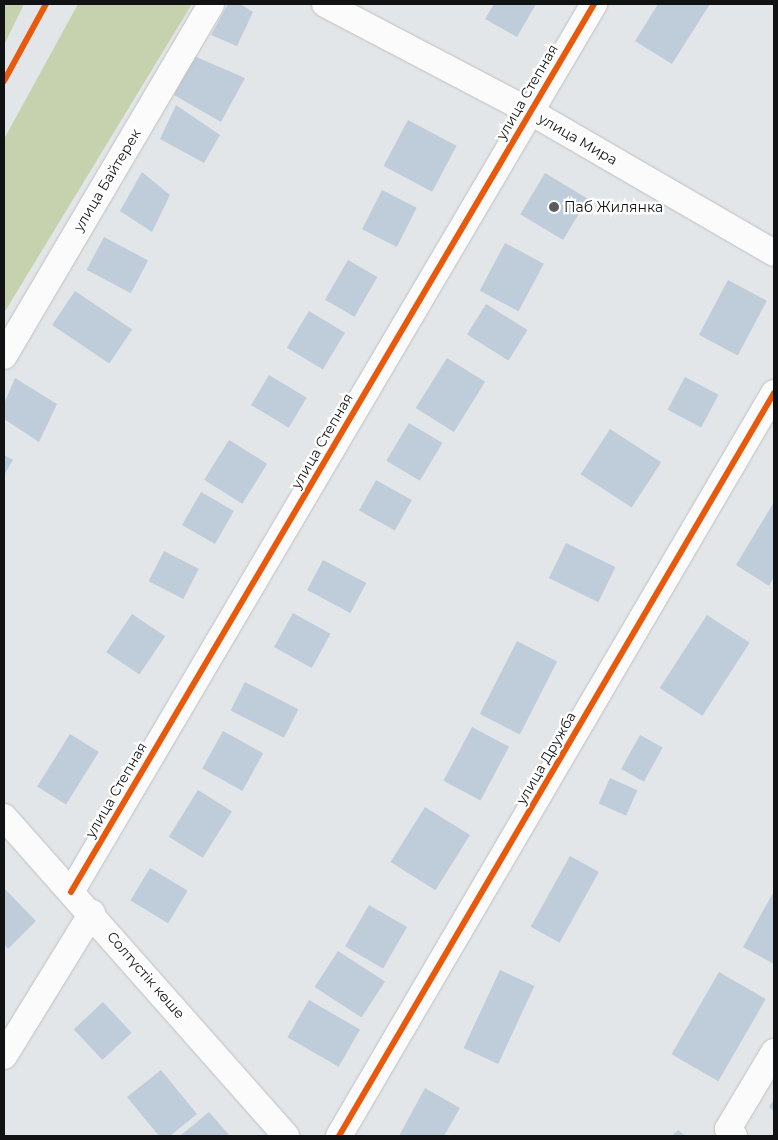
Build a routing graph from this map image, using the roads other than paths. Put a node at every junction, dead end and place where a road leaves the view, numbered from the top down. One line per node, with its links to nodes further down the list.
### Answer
1 (211, 4): 6 (street, улица Байтерек)
2 (324, 4): 4 (street, улица Мира)
3 (594, 4): 4 (street, улица Степная)
4 (531, 112): 5 (street, улица Мира); 9 (street, улица Степная)
5 (774, 253)
6 (4, 356)
7 (774, 393): 14 (street, улица Дружба)
8 (4, 817): 9 (street, Солтүстік көше)
9 (72, 892): 10 (street, Солтүстік көше)
10 (92, 912): 12 (street); 13 (street, Солтүстік көше)
11 (774, 1052): 15 (street)
12 (4, 1056)
13 (286, 1136)
14 (339, 1136)
15 (734, 1136)

